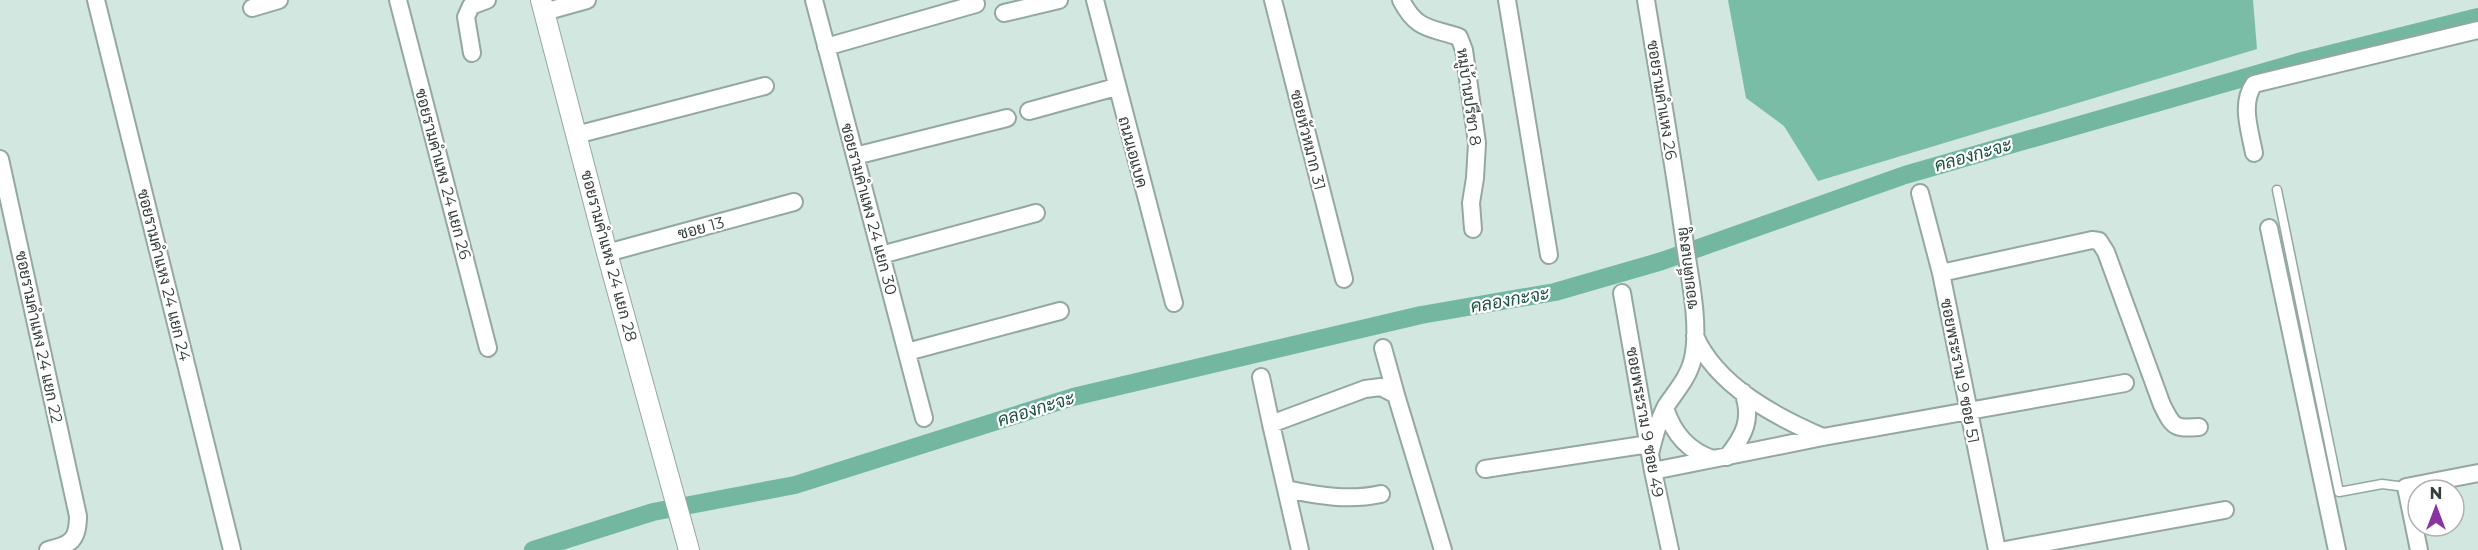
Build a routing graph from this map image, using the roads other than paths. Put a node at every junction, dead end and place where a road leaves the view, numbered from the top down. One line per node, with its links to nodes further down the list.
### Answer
1 (96, 0): 69 (street, ซอยรามคำแหง 24 แยก 24)
2 (279, 0): 15 (street)
3 (398, 0): 45 (street, ซอยรามคำแหง 24 แยก 26)
4 (487, 0): 19 (street)
5 (587, 0): 14 (street)
6 (814, 0): 18 (street, ซอยรามคำแหง 24 แยก 30)
7 (1059, 0): 16 (street)
8 (1095, 0): 21 (street, ถนนเอแบค)
9 (1273, 0): 40 (street, ซอยหัวหมาก 31)
10 (1401, 0): 35 (street, หมู่บ้านปรีชา 8)
11 (1507, 0): 38 (street)
12 (1646, 0): 31 (street, ซอยรามคำแหง 26)
13 (976, 4): 18 (street)
14 (543, 6): 24 (street, ซอยรามคำแหง 24 แยก 28)
15 (252, 8)
16 (1004, 13)
17 (2478, 30): 25 (street)
18 (826, 47): 26 (street, ซอยรามคำแหง 24 แยก 30)
19 (472, 53)
20 (765, 86): 24 (street)
21 (1116, 87): 22 (street); 42 (street, ถนนเอแบค)
22 (1029, 111)
23 (1007, 118): 26 (street)
24 (576, 135): 36 (street, ซอยรามคำแหง 24 แยก 28)
25 (2254, 153)
26 (855, 156): 37 (street, ซอยรามคำแหง 24 แยก 30)
27 (0, 159): 29 (street, ซอยรามคำแหง 24 แยก 22)
28 (2277, 190): 64 (lane)
29 (4, 193): 68 (street, ซอยรามคำแหง 24 แยก 22)
30 (1920, 193): 39 (street, ซอยพระราม 9 ซอย 51)
31 (1679, 201): 44 (street, ซอยเต็กเฮงยู)
32 (794, 202): 36 (street, ซอย 13)
33 (1036, 213): 37 (street)
34 (2269, 228): 76 (street)
35 (1473, 229)
36 (607, 253): 70 (street, ซอยรามคำแหง 24 แยก 28)
37 (881, 255): 47 (street, ซอยรามคำแหง 24 แยก 30)
38 (1549, 255)
39 (1941, 273): 53 (street, ซอยพระราม 9 ซอย 51); 56 (street)
40 (1344, 279)
41 (1622, 294): 58 (street, ซอยพระราม 9 ซอย 49)
42 (1174, 303)
43 (1060, 311): 47 (street)
44 (1695, 335): 50 (street, ซอยเต็กเฮงยู); 52 (street, ซอยเต็กเฮงยู)
45 (488, 348)
46 (1383, 348): 51 (street)
47 (907, 352): 54 (street, ซอยรามคำแหง 24 แยก 30)
48 (1261, 377): 55 (street)
49 (2125, 383): 53 (street)
50 (1743, 392): 57 (street, ซอยเต็กเฮงยู); 59 (street)
51 (1396, 395): 55 (street); 72 (street)
52 (1665, 408): 58 (street, ซอยเต็กเฮงยู); 59 (street)
53 (1968, 410): 57 (street); 74 (street, ซอยพระราม 9 ซอย 51)
54 (924, 418)
55 (1271, 424): 65 (street)
56 (2199, 427)
57 (1823, 437): 59 (street)
58 (1649, 449): 60 (street); 61 (street, ซอยพระราม 9 ซอย 49)
59 (1720, 458): 61 (street)
60 (1485, 469)
61 (1653, 471): 73 (street, ซอยพระราม 9 ซอย 49)
62 (2478, 473): 63 (street)
63 (2454, 478)
64 (2406, 488)
65 (1286, 489): 66 (street); 71 (street)
66 (1381, 494)
67 (2225, 510): 75 (street)
68 (48, 550)
69 (232, 550)
70 (689, 550)
71 (1300, 550)
72 (1443, 550)
73 (1670, 550)
74 (1997, 550)
75 (2005, 550)
76 (2337, 550)

